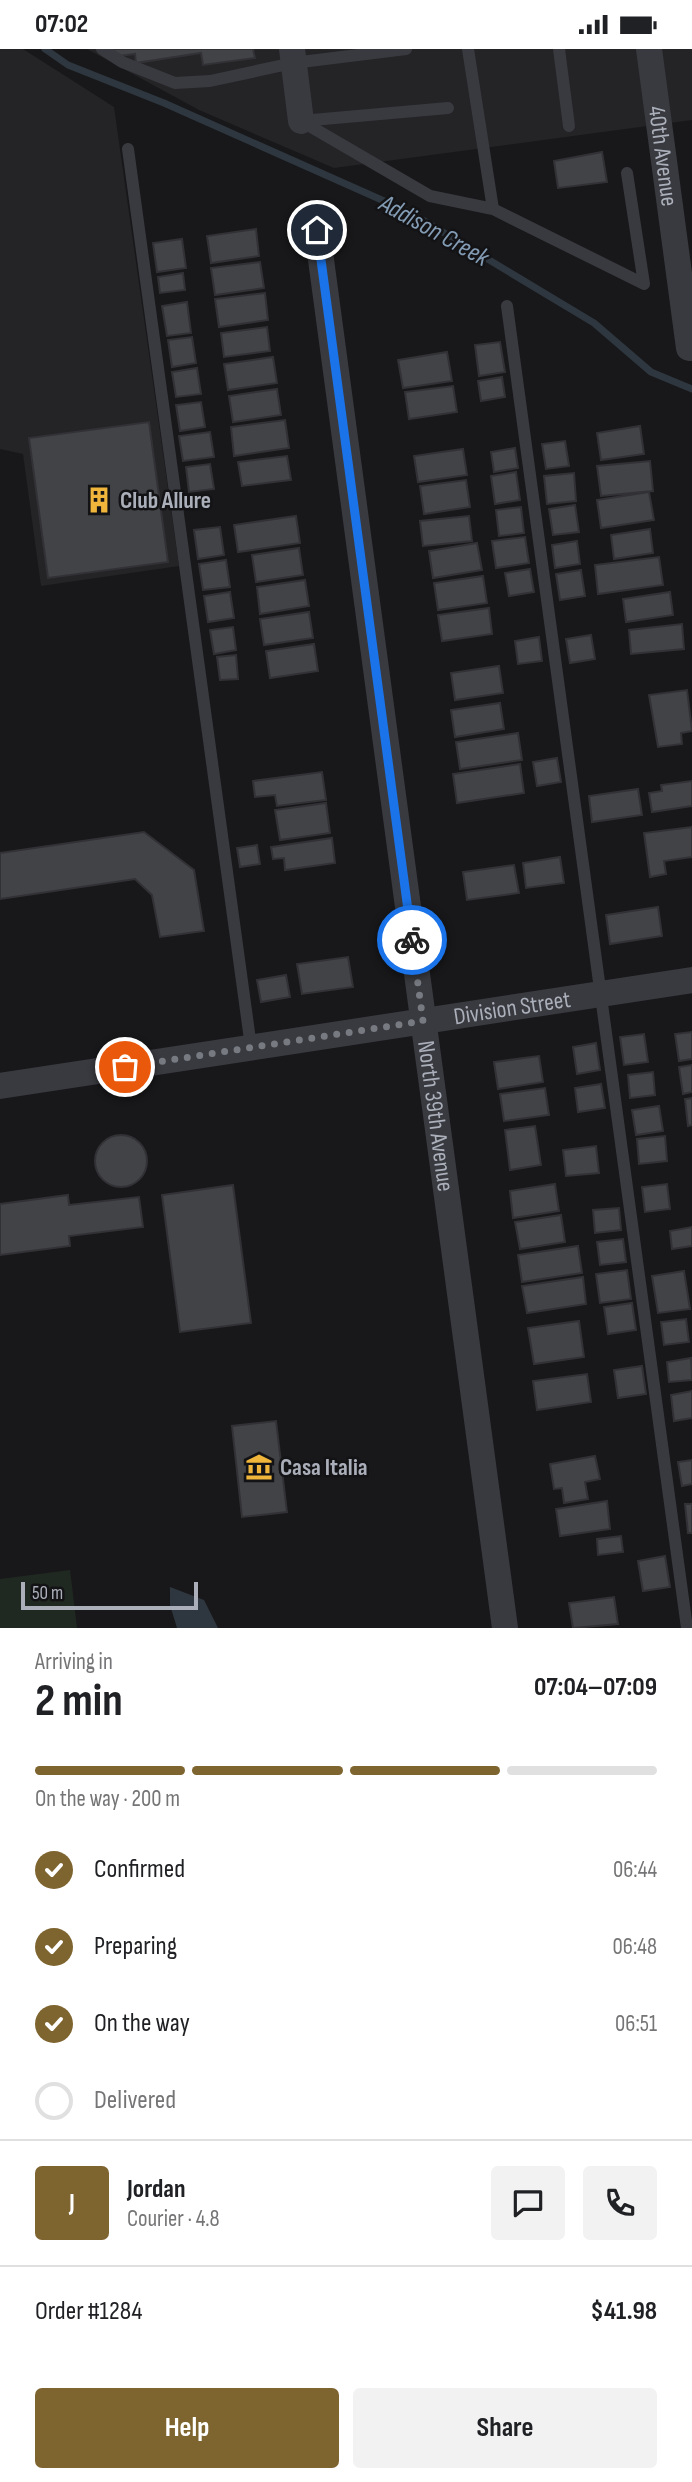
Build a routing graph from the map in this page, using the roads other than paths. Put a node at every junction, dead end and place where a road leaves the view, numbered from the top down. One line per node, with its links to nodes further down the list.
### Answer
1 (102, 49): 6 (lane)
2 (406, 49): 6 (lane)
3 (468, 49): 12 (lane)
4 (559, 49): 9 (lane)
5 (649, 49): 15 (street, 40th Avenue)
6 (293, 56): 8 (street)
7 (448, 108): 8 (lane)
8 (301, 121): 12 (lane)
9 (569, 126)
10 (128, 149): 19 (lane)
11 (627, 173): 12 (lane)
12 (493, 209)
13 (317, 230): 18 (street, North 39th Avenue)
14 (507, 306): 17 (lane)
15 (689, 348)
16 (692, 980): 17 (street, Division Street)
17 (600, 994): 18 (street, Division Street); 22 (lane)
18 (423, 1021): 19 (street, Division Street); 21 (street, North 39th Avenue)
19 (250, 1048): 20 (street, Division Street)
20 (0, 1086)
21 (505, 1628)
22 (687, 1628)

